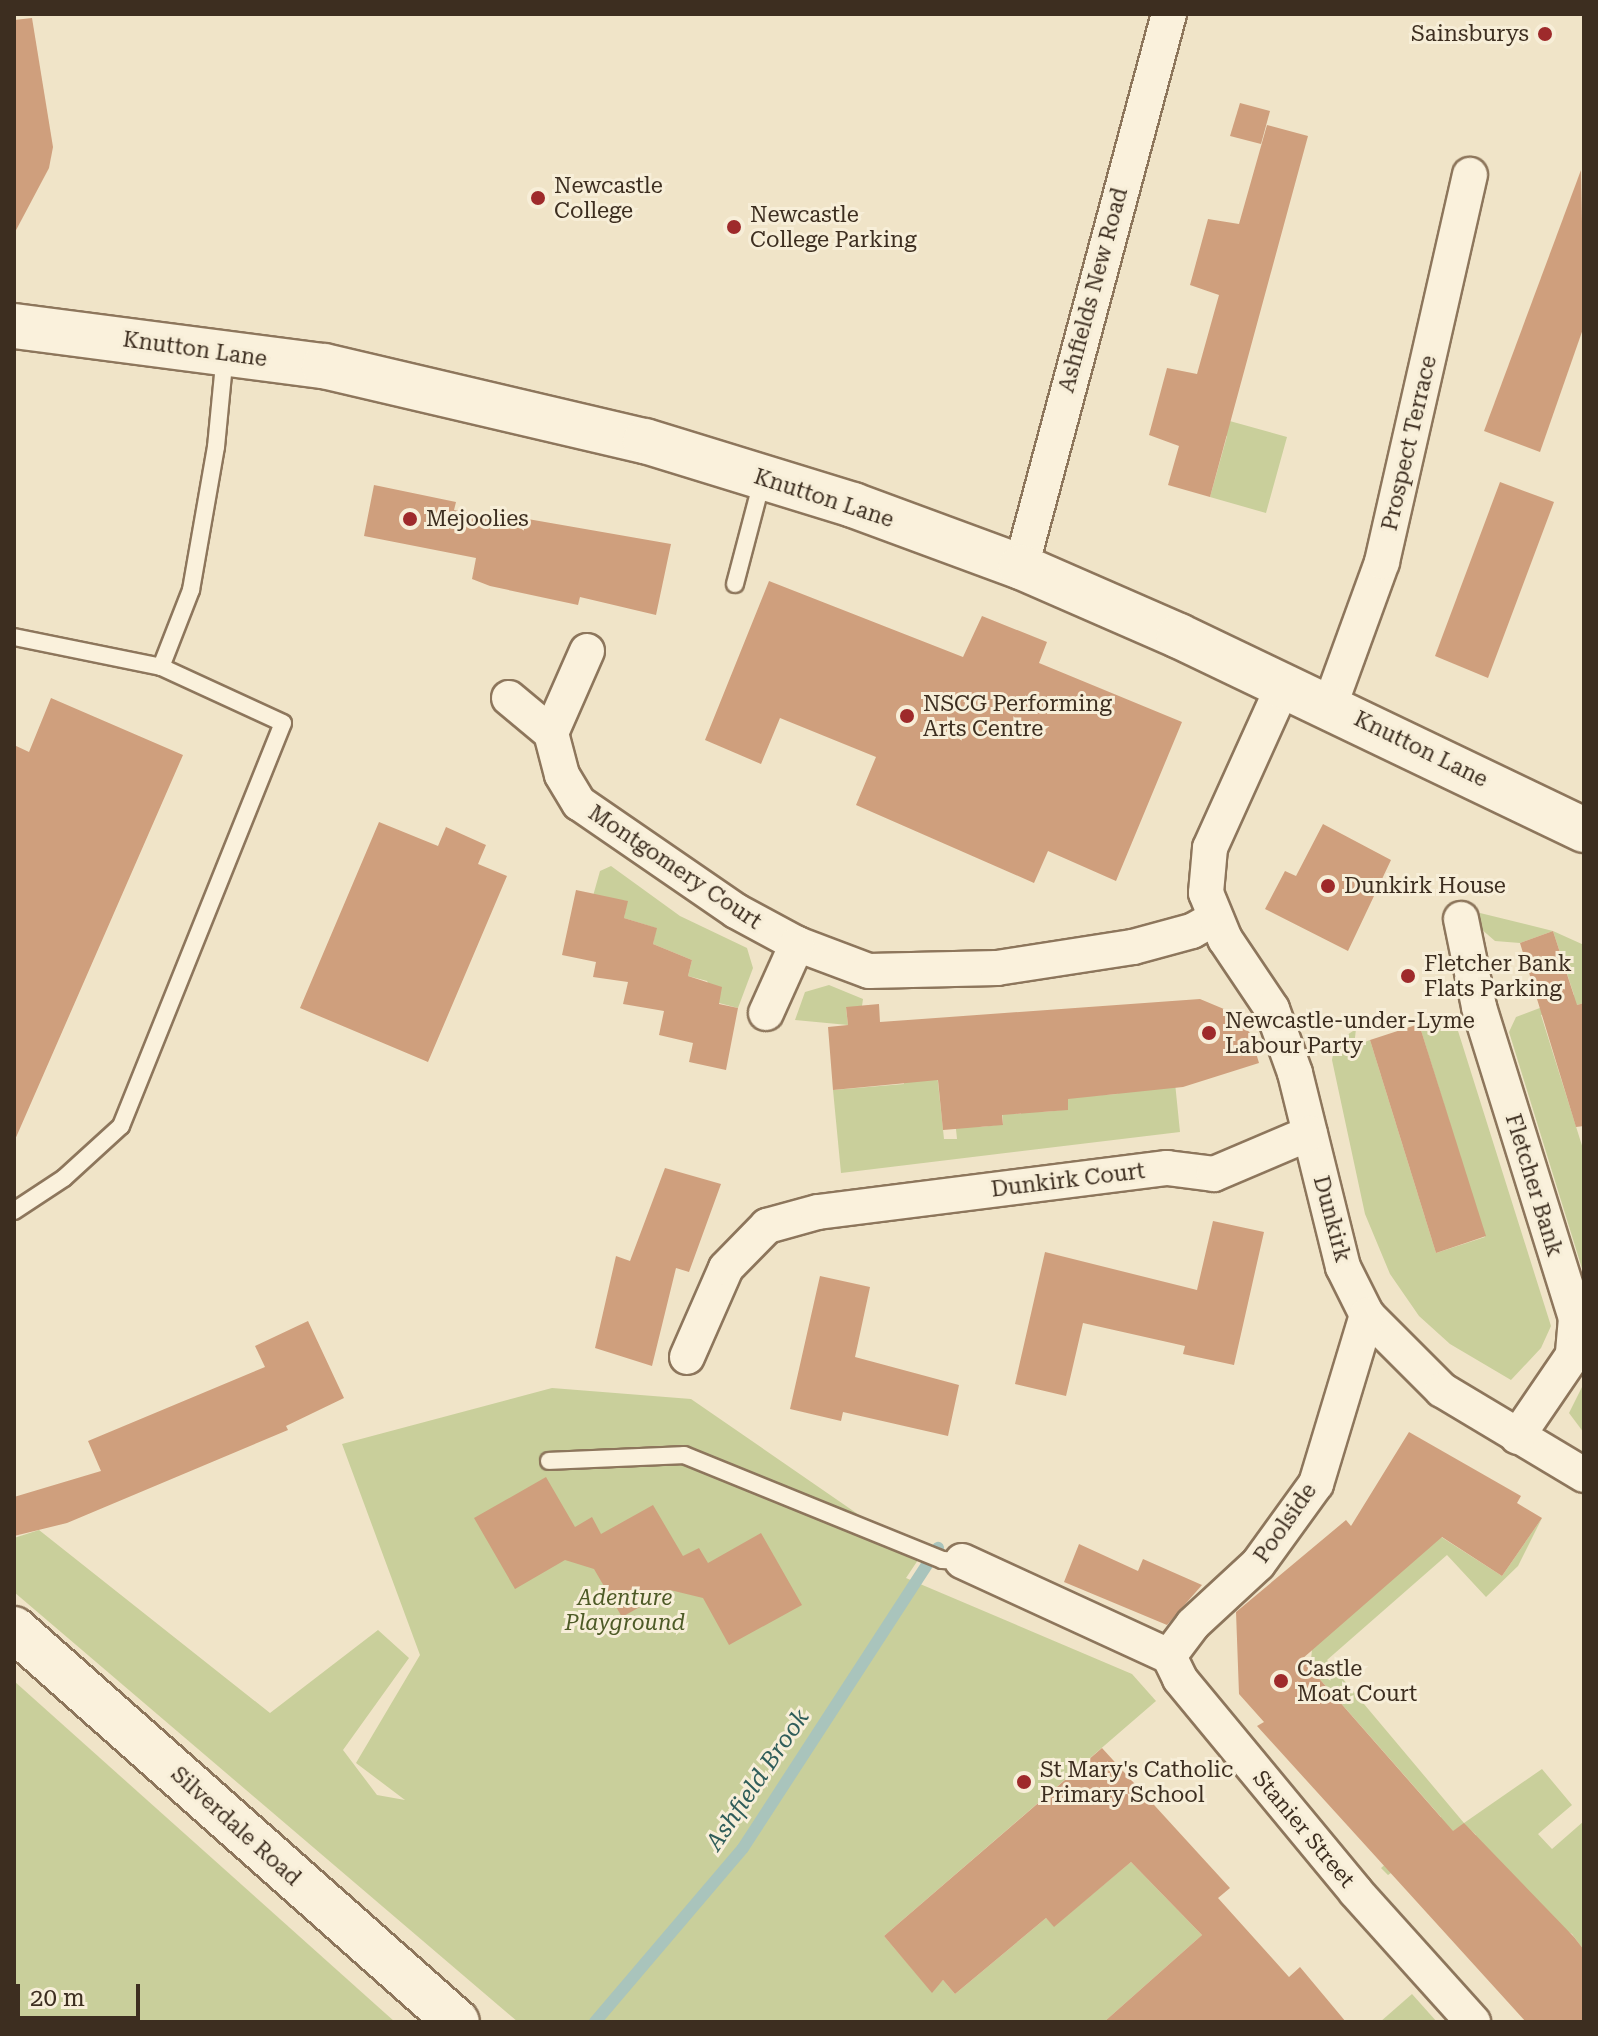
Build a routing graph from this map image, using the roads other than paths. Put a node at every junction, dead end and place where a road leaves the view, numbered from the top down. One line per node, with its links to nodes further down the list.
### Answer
1 (1169, 14): 6 (street, Ashfields New Road)
2 (1470, 175): 13 (street, Prospect Terrace)
3 (14, 326): 4 (main road, Knutton Lane)
4 (225, 353): 5 (main road, Knutton Lane); 10 (lane)
5 (763, 477): 6 (main road, Knutton Lane); 7 (lane)
6 (1021, 567): 11 (main road, Knutton Lane)
7 (735, 584)
8 (14, 637): 10 (lane)
9 (587, 651): 14 (street)
10 (161, 667): 21 (lane)
11 (1284, 684): 13 (main road, Knutton Lane); 16 (street, Dunkirk)
12 (509, 698): 14 (street)
13 (1330, 705): 15 (main road, Knutton Lane)
14 (551, 733): 18 (street, Montgomery Court)
15 (1584, 830)
16 (1215, 918): 18 (street, Montgomery Court); 20 (street, Dunkirk)
17 (1461, 919): 24 (street, Fletcher Bank)
18 (797, 944): 19 (street)
19 (766, 1013)
20 (1310, 1133): 22 (street, Dunkirk); 23 (street, Dunkirk Court)
21 (14, 1211)
22 (1367, 1315): 24 (street, Dunkirk); 29 (street, Poolside)
23 (687, 1357)
24 (1517, 1437): 26 (street, Dunkirk)
25 (549, 1461): 27 (lane)
26 (1584, 1475)
27 (952, 1560): 29 (street)
28 (14, 1629): 30 (main road, Silverdale Road)
29 (1169, 1656): 31 (street, Stanier Street)
30 (457, 2022)
31 (1473, 2022)

